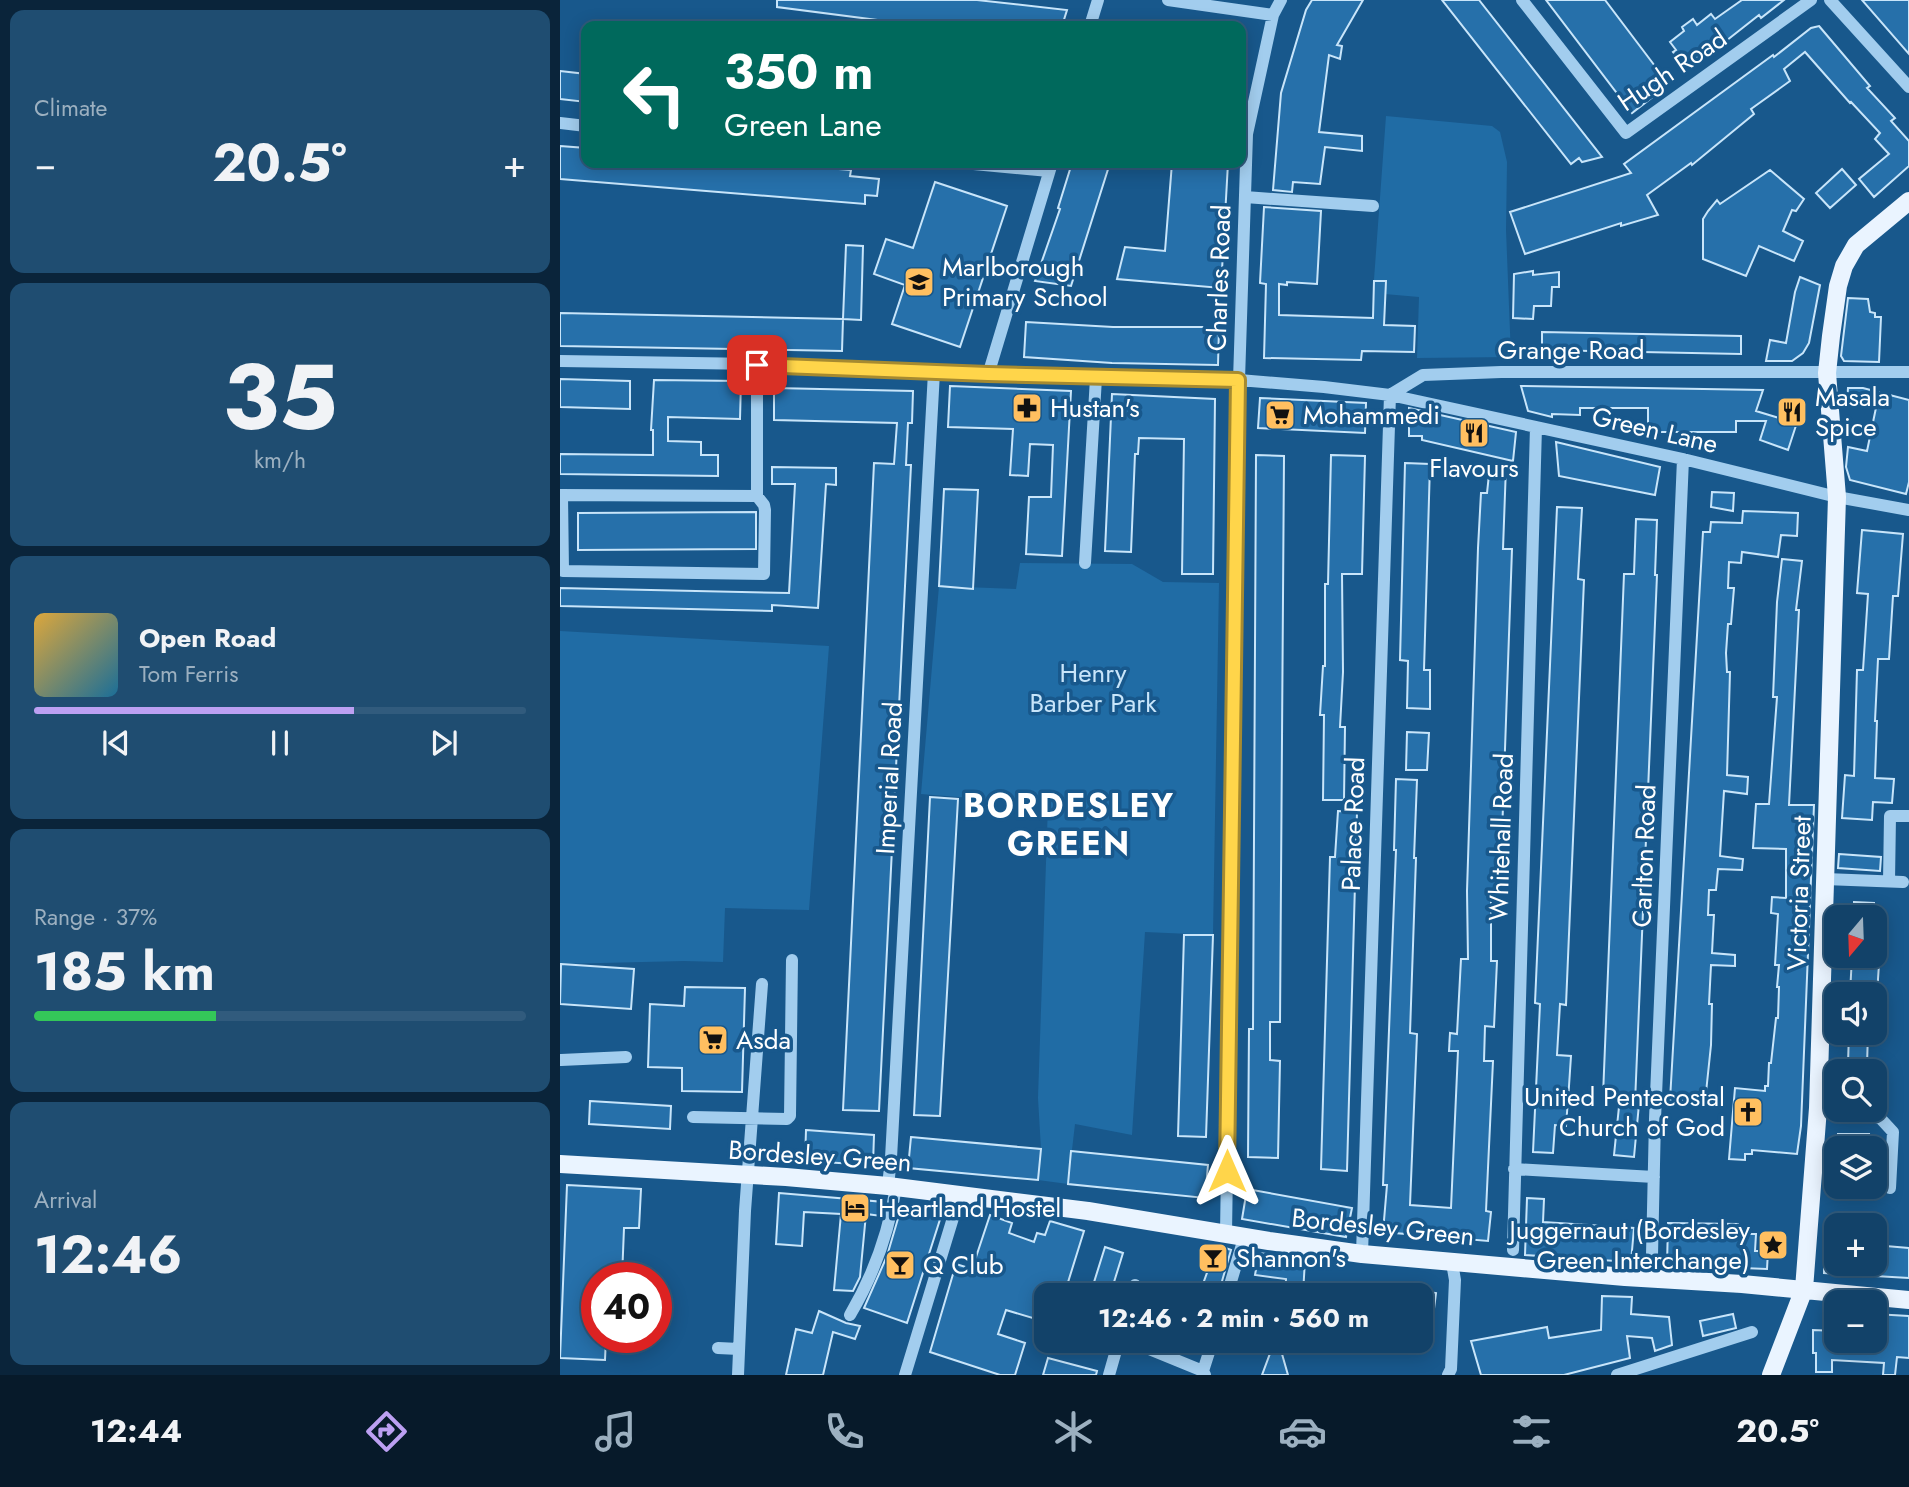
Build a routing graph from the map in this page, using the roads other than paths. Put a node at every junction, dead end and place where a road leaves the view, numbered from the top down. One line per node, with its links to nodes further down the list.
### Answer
1 (1098, 0): 8 (street)
2 (1168, 0): 7 (street)
3 (1281, 0): 7 (street, Charles Road)
4 (1522, 0): 5 (street, Hugh Road)
5 (1811, 0)
6 (1830, 0): 9 (street)
7 (1273, 15): 12 (street, Charles Road)
8 (1092, 21)
9 (1909, 87)
10 (560, 123): 11 (street)
11 (581, 125)
12 (1246, 166)
13 (1051, 168): 23 (street)
14 (1246, 168): 15 (street, Charles Road)
15 (1245, 197): 17 (street); 25 (street, Charles Road)
16 (1909, 201): 22 (main road, Victoria Street)
17 (1373, 206)
18 (560, 361): 19 (street)
19 (757, 365): 20 (street); 30 (street)
20 (934, 372): 23 (street); 50 (street, Imperial Road)
21 (1909, 372): 22 (street, Grange Road)
22 (1827, 373): 26 (street, Grange Road); 31 (main road, Victoria Street)
23 (988, 374): 24 (street)
24 (1096, 378): 25 (street); 33 (street)
25 (1238, 380): 26 (street); 53 (street, Charles Road)
26 (1390, 396): 27 (street, Green Lane); 56 (street, Palace Road)
27 (1536, 427): 28 (street, Green Lane); 47 (street, Whitehall Road)
28 (1683, 459): 31 (street, Green Lane); 49 (street, Carlton Road)
29 (561, 495): 30 (street); 30 (street)
30 (757, 496)
31 (1837, 497): 32 (street, Green Lane); 35 (main road, Victoria Street)
32 (1909, 510)
33 (1085, 562)
34 (1909, 816): 36 (street)
35 (1825, 878): 36 (street); 43 (main road, Victoria Street)
36 (1889, 881): 37 (street)
37 (1903, 882)
38 (792, 960): 45 (street)
39 (762, 984): 45 (street)
40 (626, 1057): 41 (street)
41 (560, 1060): 42 (street)
42 (560, 1072)
43 (1818, 1108): 51 (street); 60 (main road, Victoria Street)
44 (693, 1117): 45 (street)
45 (754, 1118): 48 (street)
46 (560, 1164): 48 (main road, Bordesley Green)
47 (1514, 1169): 49 (street); 55 (street, Whitehall Road)
48 (748, 1176): 50 (main road, Bordesley Green); 65 (street)
49 (1654, 1177): 57 (street, Carlton Road)
50 (892, 1186): 52 (main road, Bordesley Green); 62 (street, Imperial Road)
51 (1890, 1188)
52 (960, 1195): 53 (main road, Bordesley Green); 71 (street)
53 (1226, 1234): 54 (main road, Bordesley Green)
54 (1244, 1238): 56 (main road, Bordesley Green); 59 (street)
55 (1513, 1250)
56 (1362, 1254): 58 (main road, Bordesley Green)
57 (1652, 1255)
58 (1452, 1262): 60 (main road, Bordesley Green); 73 (street)
59 (1231, 1283)
60 (1804, 1289): 61 (main road, Bordesley Green); 75 (main road, Victoria Street)
61 (1909, 1300)
62 (850, 1315)
63 (1752, 1332): 74 (street)
64 (718, 1348): 65 (street)
65 (739, 1349): 70 (street)
66 (1115, 1353): 72 (street)
67 (1157, 1353): 69 (street)
68 (1209, 1353): 69 (street)
69 (1204, 1373)
70 (738, 1375)
71 (905, 1375)
72 (1109, 1375)
73 (1448, 1375)
74 (1617, 1375)
75 (1771, 1375)

